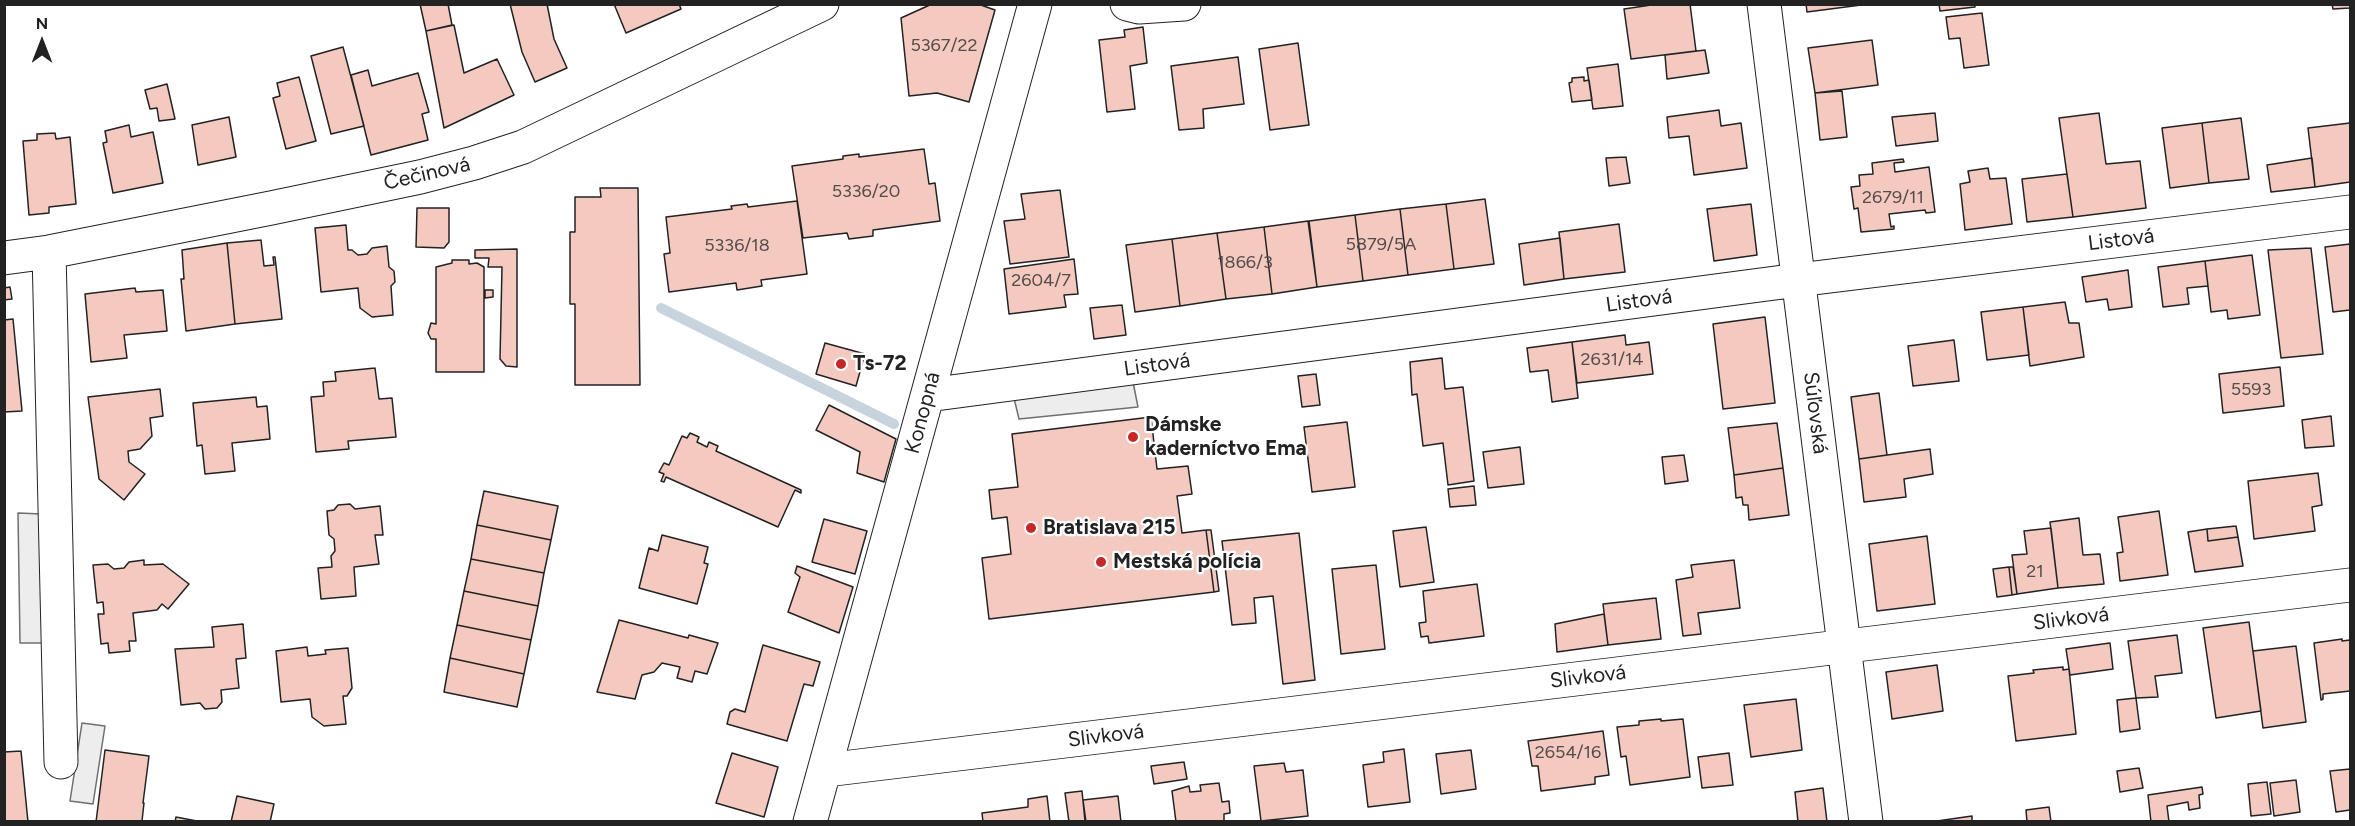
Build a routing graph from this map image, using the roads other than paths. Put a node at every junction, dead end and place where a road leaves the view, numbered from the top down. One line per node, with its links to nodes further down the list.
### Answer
1 (822, 4): 7 (street, Čečinová)
2 (1035, 4): 10 (street, Konopná)
3 (1127, 4): 4 (street)
4 (1184, 4)
5 (1764, 4): 9 (street, Súľovská)
6 (2350, 212): 9 (street, Listová)
7 (49, 252): 8 (street, Čečinová); 13 (street)
8 (4, 258)
9 (1798, 280): 10 (street, Listová); 12 (street, Súľovská)
10 (928, 395): 14 (street, Konopná)
11 (2350, 585): 12 (street, Slivková)
12 (1844, 646): 14 (street, Slivková); 16 (street, Súľovská)
13 (61, 762)
14 (826, 770): 15 (street, Konopná)
15 (810, 822)
16 (1866, 822)

